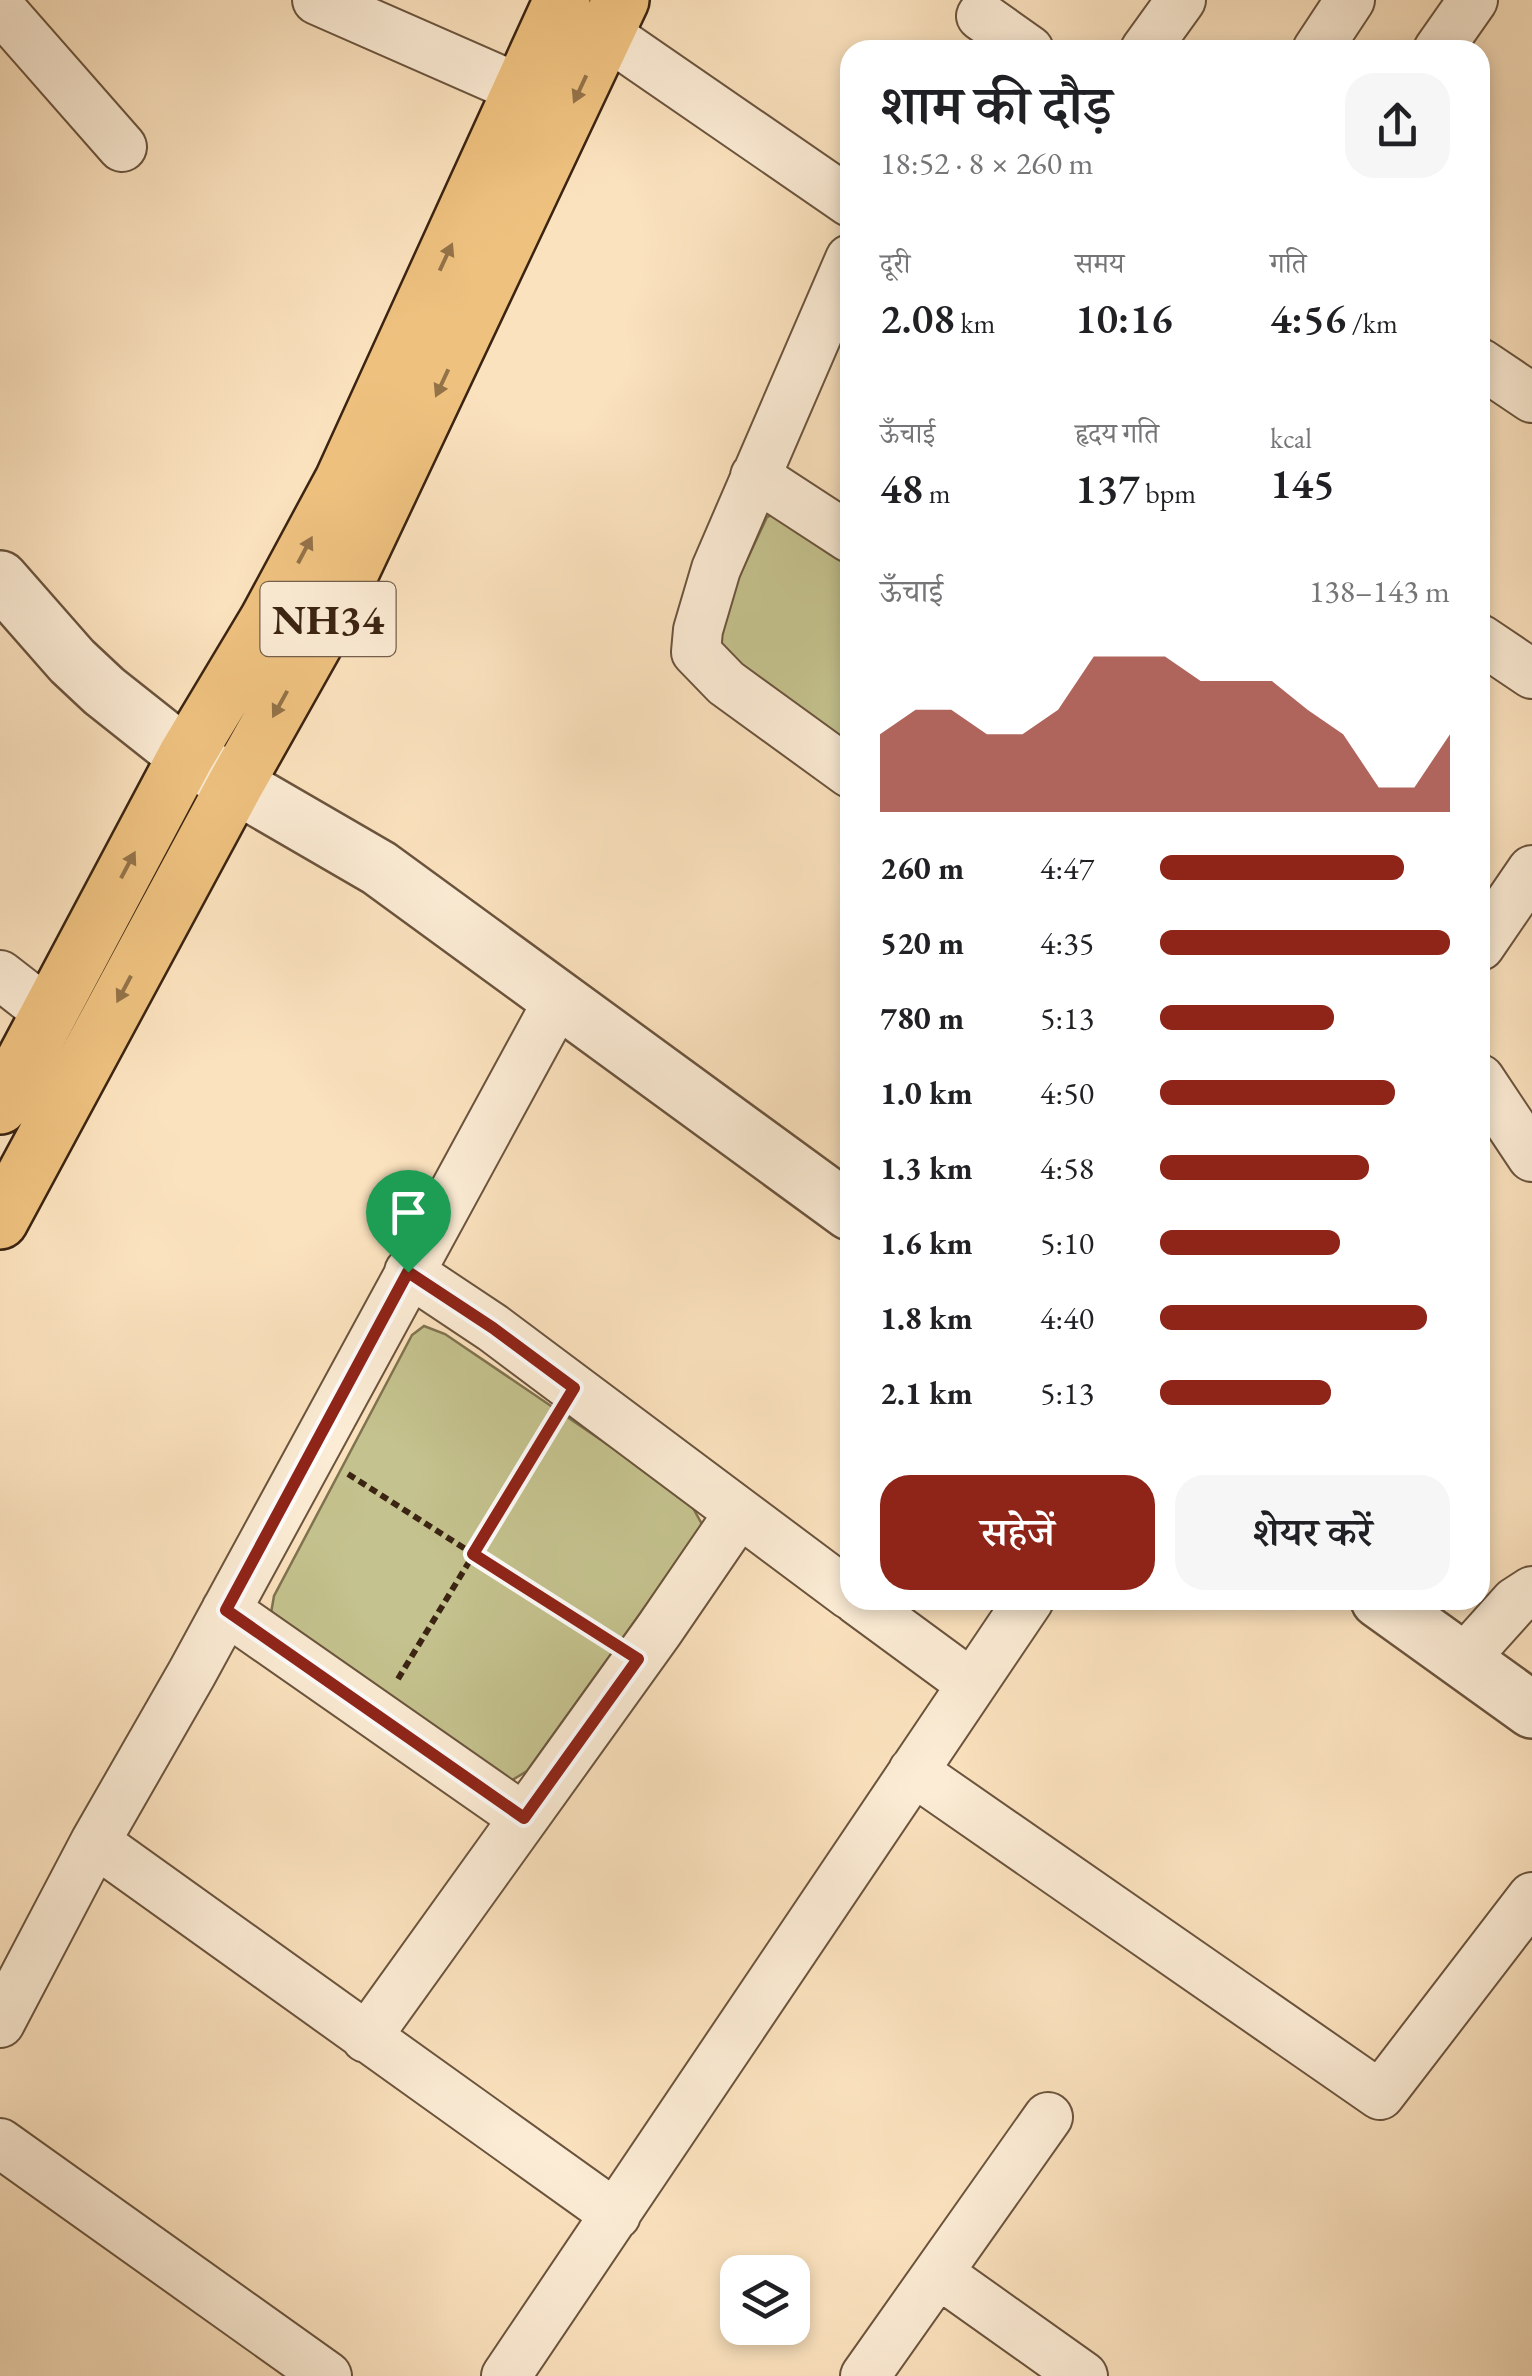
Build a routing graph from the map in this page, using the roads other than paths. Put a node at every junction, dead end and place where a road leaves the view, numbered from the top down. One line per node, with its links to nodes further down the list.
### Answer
1 (317, 0): 13 (street)
2 (562, 0): 13 (highway, NH34)
3 (1180, 0): 10 (street)
4 (1350, 0): 11 (street)
5 (1473, 0): 12 (street)
6 (0, 8): 14 (street)
7 (982, 16): 9 (street)
8 (613, 17): 15 (street); 26 (highway, NH34, one-way to 26)
9 (1015, 40)
10 (1151, 40)
11 (1323, 40)
12 (1445, 40)
13 (522, 90): 24 (highway, NH34, one-way to 13)
14 (122, 146)
15 (840, 194)
16 (840, 282): 19 (street)
17 (1490, 370): 18 (street)
18 (1532, 398)
19 (756, 476): 20 (street); 25 (street)
20 (840, 531)
21 (0, 579): 24 (street)
22 (1490, 646): 23 (street)
23 (1532, 674)
24 (186, 756): 26 (street); 31 (highway, NH34, one-way to 24)
25 (840, 766)
26 (235, 784): 30 (street); 36 (highway, NH34, one-way to 36)
27 (1532, 870): 28 (street)
28 (1490, 931)
29 (0, 975): 31 (street)
30 (560, 999): 35 (street); 37 (street)
31 (49, 1014): 33 (highway, NH34)
32 (1490, 1094): 34 (street)
33 (0, 1106)
34 (1532, 1158)
35 (840, 1205)
36 (0, 1220)
37 (408, 1272): 38 (street); 41 (street)
38 (739, 1513): 39 (street); 49 (street)
39 (840, 1587)
40 (1532, 1591): 45 (street)
41 (226, 1610): 49 (street); 50 (street)
42 (871, 1610): 46 (street)
43 (1022, 1610): 46 (street)
44 (1393, 1610): 45 (street)
45 (1463, 1660): 47 (street)
46 (970, 1683): 48 (street)
47 (1532, 1710)
48 (913, 1771): 51 (street); 56 (street)
49 (524, 1818): 53 (street)
50 (95, 1842): 52 (street); 53 (street)
51 (1532, 1897)
52 (0, 2023)
53 (366, 2038): 56 (street)
54 (1048, 2117): 57 (street)
55 (0, 2143): 58 (street)
56 (616, 2215): 59 (street)
57 (938, 2273): 60 (street); 61 (street)
58 (327, 2376)
59 (506, 2376)
60 (865, 2376)
61 (1083, 2376)

